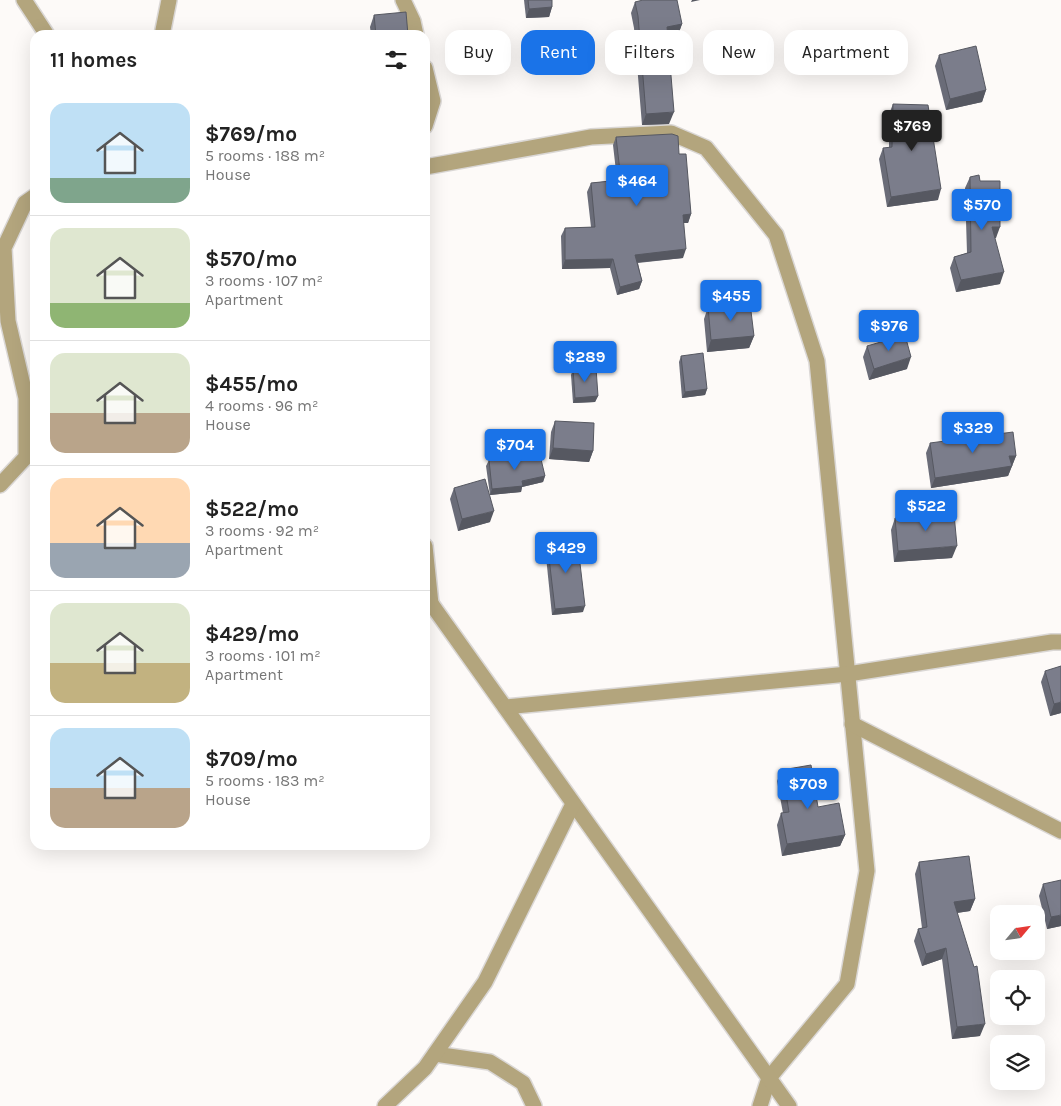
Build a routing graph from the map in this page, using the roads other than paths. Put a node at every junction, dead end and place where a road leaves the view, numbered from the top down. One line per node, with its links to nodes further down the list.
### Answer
1 (24, 0): 4 (street)
2 (169, 0): 5 (street)
3 (403, 0): 6 (street)
4 (44, 30)
5 (163, 30)
6 (415, 30)
7 (430, 89): 8 (street)
8 (430, 110)
9 (430, 166): 14 (street)
10 (30, 200): 11 (street)
11 (0, 486)
12 (430, 603): 15 (street)
13 (1061, 642): 14 (street)
14 (848, 674): 15 (street); 16 (street)
15 (505, 707): 17 (street)
16 (852, 724): 18 (street); 20 (street)
17 (574, 804): 19 (street); 20 (street)
18 (1061, 831)
19 (435, 1054): 21 (street); 22 (street)
20 (769, 1078): 23 (street); 24 (street)
21 (385, 1106)
22 (534, 1106)
23 (760, 1106)
24 (789, 1106)

